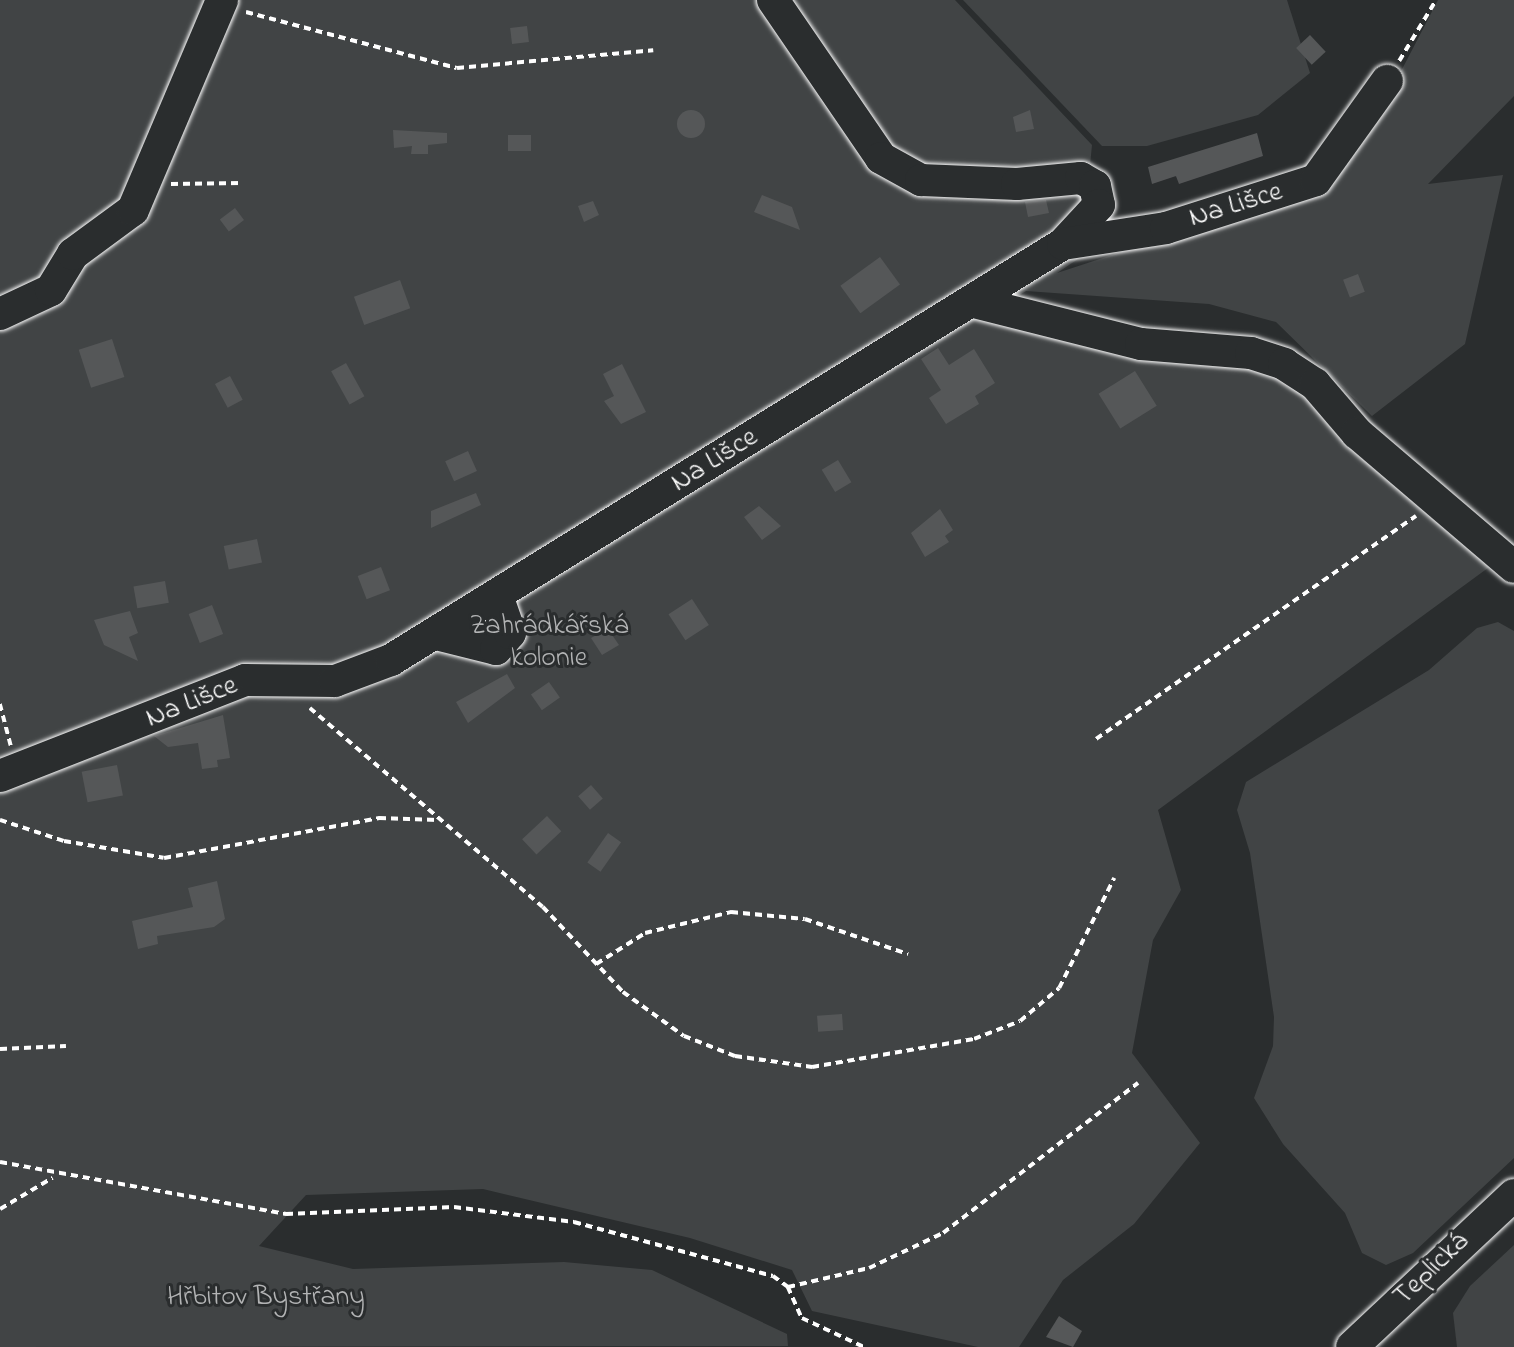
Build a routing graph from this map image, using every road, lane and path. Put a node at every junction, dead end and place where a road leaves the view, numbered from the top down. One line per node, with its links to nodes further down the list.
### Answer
1 (773, 0): 8 (street)
2 (1436, 0): 5 (path)
3 (226, 4): 4 (path); 7 (street)
4 (653, 50)
5 (1387, 81): 8 (street, Na Lišce)
6 (242, 183): 7 (path)
7 (154, 184): 10 (street)
8 (1062, 244): 9 (street, Na Lišce)
9 (974, 302): 11 (street); 13 (street, Na Lišce)
10 (0, 314)
11 (1436, 503): 12 (street); 17 (path)
12 (1514, 567)
13 (496, 596): 14 (street, Na Lišce); 14 (street)
14 (436, 634): 18 (street, Na Lišce)
15 (0, 704): 18 (path)
16 (306, 704): 20 (path)
17 (1096, 739)
18 (9, 774)
19 (0, 820): 20 (path)
20 (438, 820): 23 (path)
21 (1114, 878): 23 (path)
22 (908, 954): 23 (path)
23 (596, 964)
24 (66, 1046): 25 (path)
25 (0, 1049)
26 (1138, 1083): 31 (path)
27 (0, 1162): 28 (path)
28 (54, 1177): 30 (path); 31 (path)
29 (1514, 1195): 33 (street, Teplická)
30 (0, 1209)
31 (788, 1287): 32 (path)
32 (864, 1347)
33 (1352, 1347)

